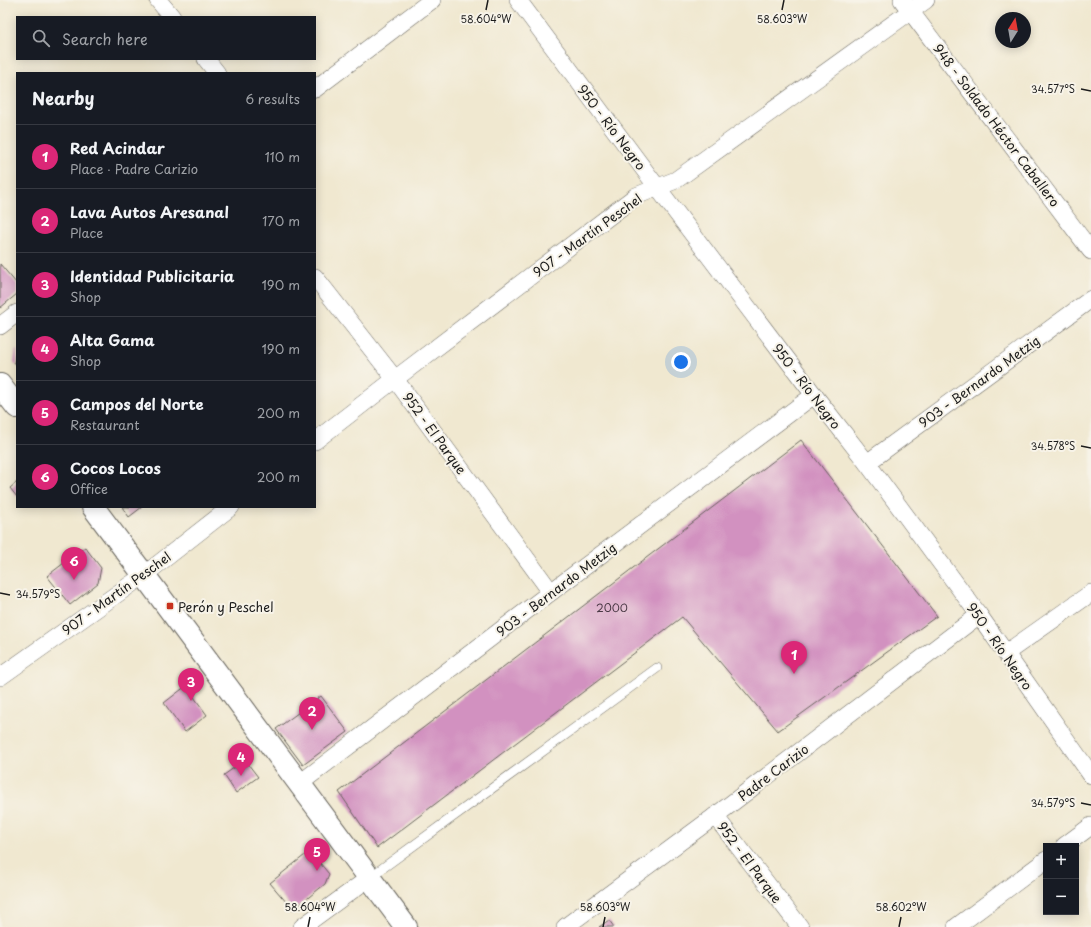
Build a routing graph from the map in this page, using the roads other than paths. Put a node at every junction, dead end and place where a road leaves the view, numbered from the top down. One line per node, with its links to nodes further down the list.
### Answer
1 (158, 0): 6 (street)
2 (432, 0): 9 (street)
3 (518, 0): 10 (street, 950 - Río Negro)
4 (926, 0): 5 (street, 907 - Martín Peschel)
5 (906, 6): 10 (street, 907 - Martín Peschel); 11 (street, 948 - Soldado Héctor Caballero)
6 (171, 16)
7 (207, 60): 8 (street)
8 (216, 72)
9 (316, 88)
10 (658, 187): 16 (street, 907 - Martín Peschel); 18 (street, 950 - Río Negro)
11 (1091, 251)
12 (316, 279): 16 (street, 952 - El Parque)
13 (1091, 299): 21 (street, 903 - Bernardo Metzig)
14 (16, 314): 15 (street)
15 (0, 326)
16 (395, 378): 20 (street, 907 - Martín Peschel); 25 (street, 952 - El Parque)
17 (0, 385): 19 (main road)
18 (814, 395): 21 (street, 950 - Río Negro); 25 (street, 903 - Bernardo Metzig)
19 (16, 406)
20 (316, 440)
21 (867, 464): 27 (street, 950 - Río Negro)
22 (94, 508): 24 (main road)
23 (229, 508): 24 (street, 907 - Martín Peschel)
24 (144, 575): 30 (street, 907 - Martín Peschel); 32 (main road)
25 (551, 592): 32 (street, 903 - Bernardo Metzig)
26 (1091, 593): 28 (street)
27 (979, 615): 28 (street, 950 - Río Negro); 33 (street, Padre Carizio)
28 (1006, 653): 31 (street, 950 - Río Negro)
29 (657, 668): 37 (lane)
30 (0, 677)
31 (1091, 775)
32 (299, 784): 37 (main road)
33 (715, 816): 40 (street, Padre Carizio); 41 (street, 952 - El Parque)
34 (1091, 826): 35 (street)
35 (1068, 843)
36 (1043, 862): 42 (street)
37 (369, 878): 38 (street); 39 (main road)
38 (302, 927)
39 (406, 927)
40 (565, 927)
41 (800, 927)
42 (956, 927)

